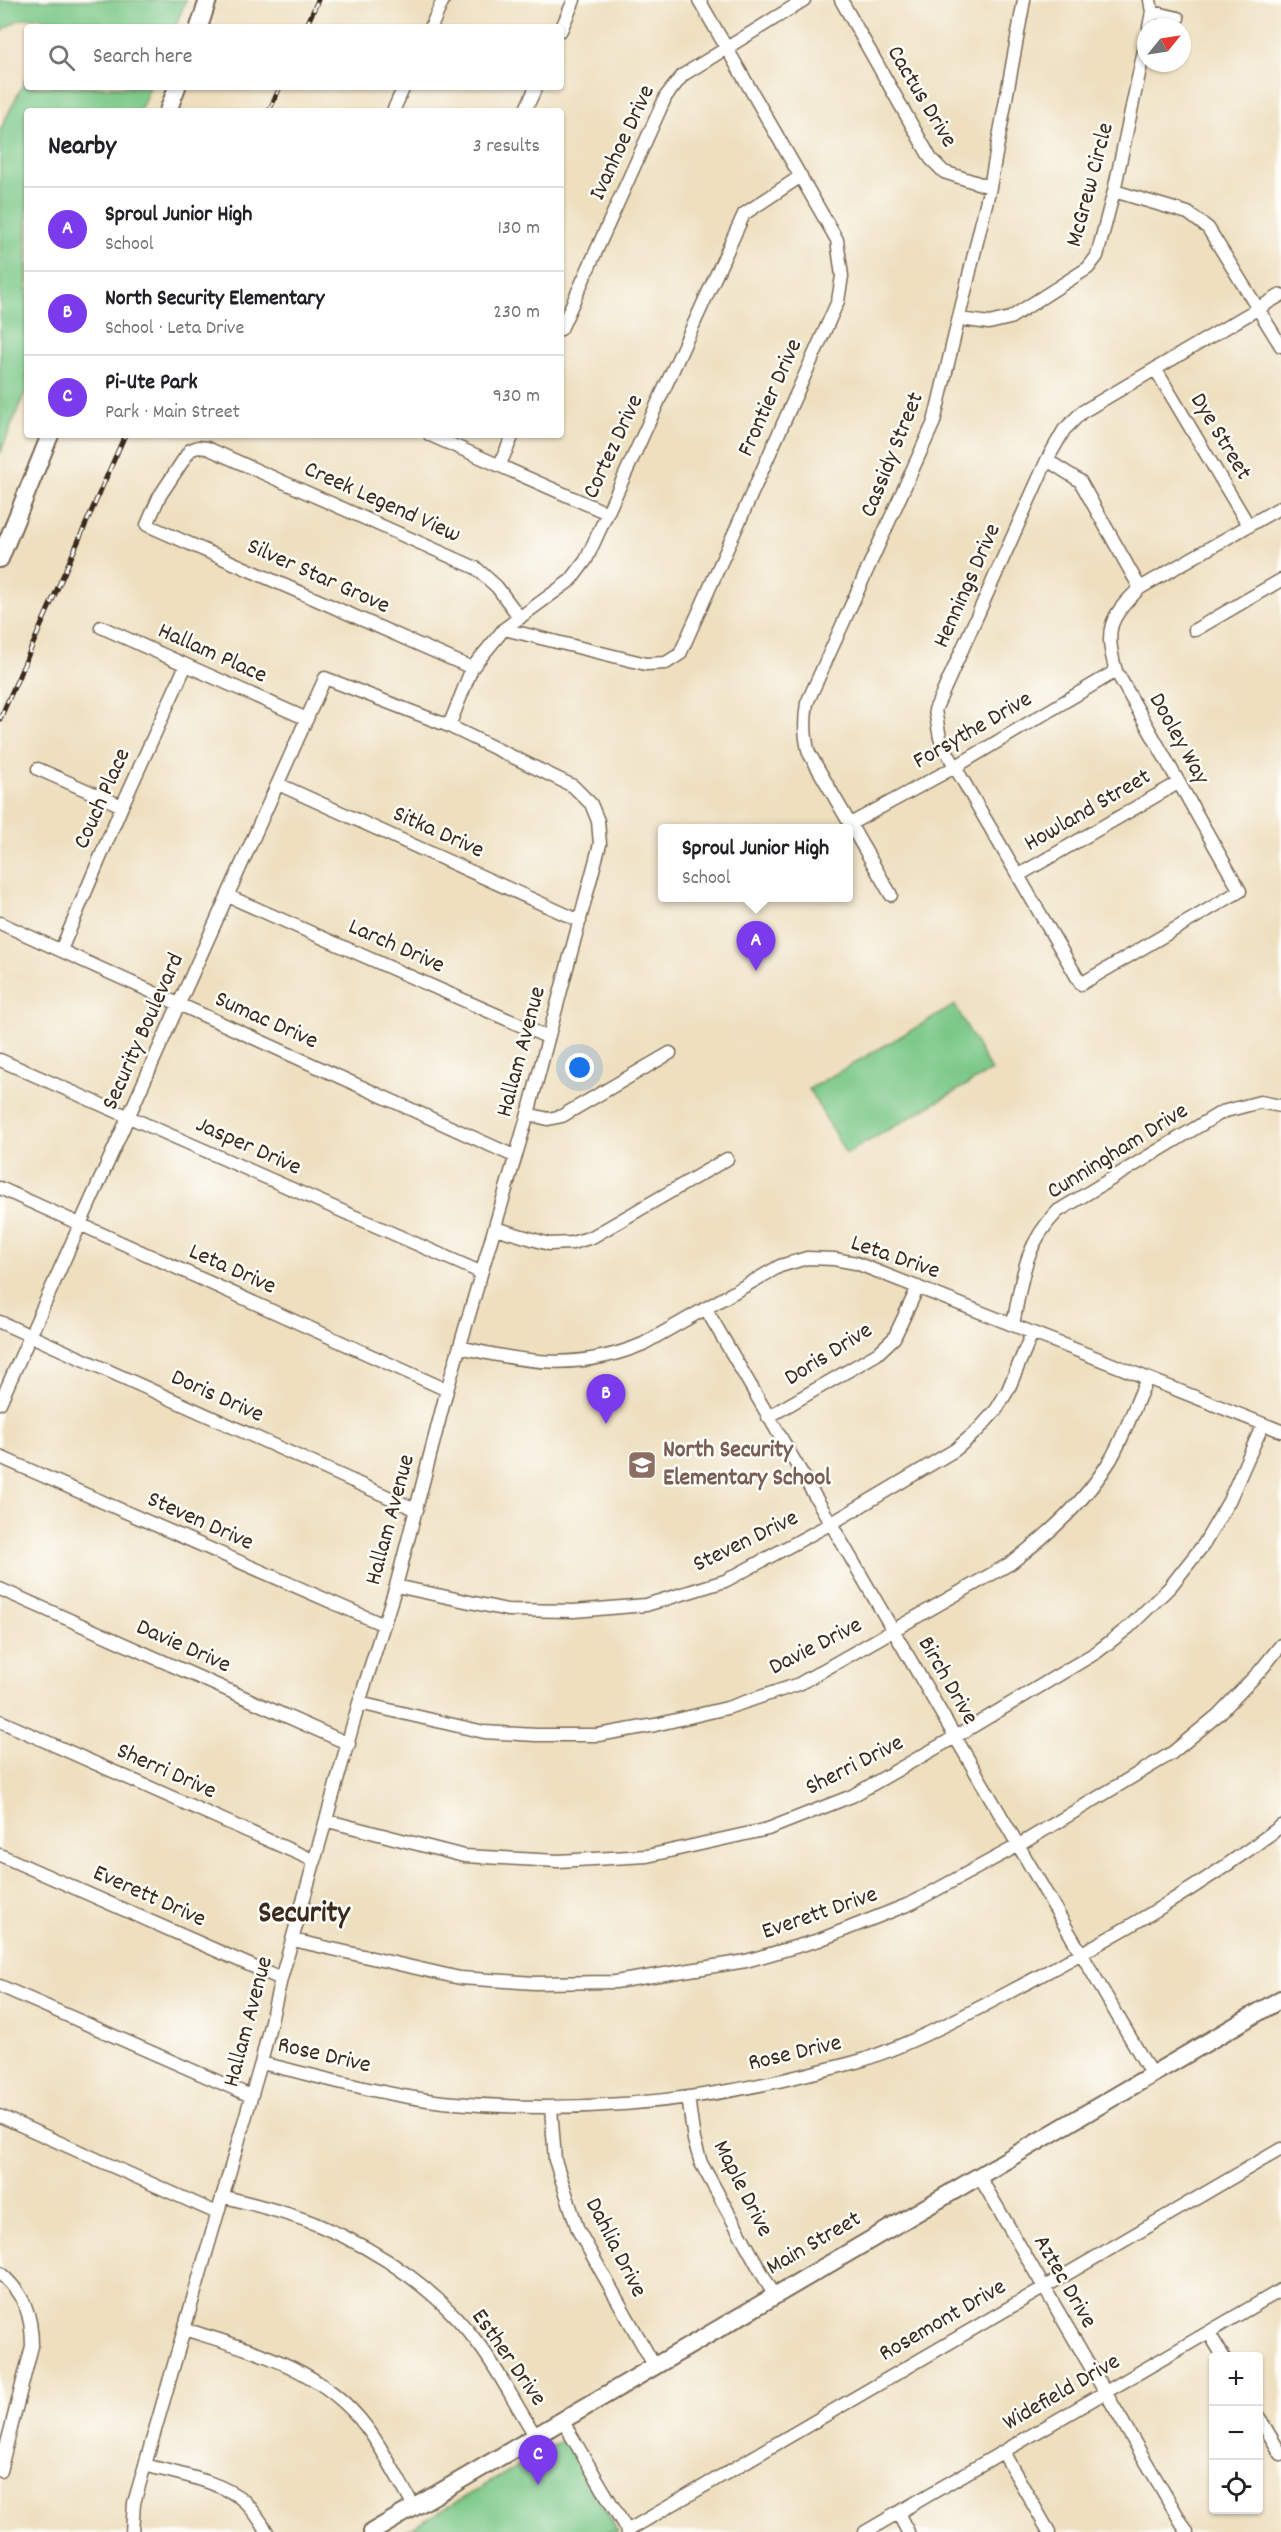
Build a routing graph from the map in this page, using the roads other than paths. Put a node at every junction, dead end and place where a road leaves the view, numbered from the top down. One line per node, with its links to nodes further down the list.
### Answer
1 (208, 0): 10 (main road)
2 (443, 0): 11 (street)
3 (574, 0): 12 (street)
4 (699, 0): 13 (street, Frontier Drive)
5 (804, 0): 13 (street, Ivanhoe Drive)
6 (841, 0): 22 (street, Cactus Drive)
7 (1024, 0): 22 (street, Cassidy Street)
8 (1151, 6): 9 (street)
9 (1178, 18)
10 (199, 24)
11 (432, 24)
12 (564, 24)
13 (726, 46): 21 (street, Frontier Drive); 27 (street, Ivanhoe Drive)
14 (1139, 72): 23 (street, McGrew Circle)
15 (176, 90): 18 (main road)
16 (403, 90): 19 (street)
17 (535, 90): 20 (street)
18 (169, 108)
19 (394, 108)
20 (526, 108)
21 (801, 176): 36 (street, Cortez Drive); 44 (street, Frontier Drive)
22 (990, 187): 26 (street, Cassidy Street)
23 (1114, 191): 25 (street); 26 (street, McGrew Circle)
24 (1281, 295): 25 (street, Hennings Drive)
25 (1259, 308): 28 (street); 29 (street, Hennings Drive)
26 (960, 319): 57 (street, Cassidy Street)
27 (564, 322)
28 (1281, 346)
29 (1156, 370): 33 (street, Hennings Drive); 38 (street, Dye Street)
30 (49, 438): 39 (main road)
31 (437, 438): 34 (street)
32 (512, 438): 34 (street)
33 (1047, 460): 41 (street); 52 (street, Hennings Drive)
34 (500, 464): 36 (street)
35 (1281, 507): 38 (street, Dooley Way)
36 (607, 513): 42 (street, Cortez Drive)
37 (147, 525): 42 (street, Creek Legend View); 47 (street, Silver Star Grove)
38 (1249, 526): 41 (street, Dooley Way)
39 (0, 559)
40 (1281, 580): 45 (street)
41 (1140, 588): 48 (street, Dooley Way)
42 (520, 618): 44 (street, Cortez Drive)
43 (101, 627): 46 (street, Hallam Place)
44 (504, 629): 47 (street, Cortez Drive)
45 (1195, 630)
46 (186, 665): 50 (street, Hallam Place); 56 (street, Couch Place)
47 (472, 668): 51 (street, Cortez Drive)
48 (1116, 671): 52 (street, Forsythe Drive); 54 (street, Dooley Way)
49 (325, 678): 50 (street, Security Boulevard); 51 (street, Hallam Avenue)
50 (307, 719): 55 (street, Security Boulevard)
51 (449, 726): 62 (street, Hallam Avenue)
52 (955, 767): 57 (street, Forsythe Drive); 59 (street, Hennings Drive)
53 (38, 769): 56 (street)
54 (1178, 783): 59 (street, Howland Street); 65 (street, Dooley Way)
55 (278, 784): 61 (street, Security Boulevard); 62 (street, Sitka Drive)
56 (122, 806): 64 (street, Couch Place)
57 (850, 824)
58 (853, 829): 60 (street, Cassidy Street)
59 (1019, 875): 65 (street, Hennings Drive)
60 (891, 895)
61 (228, 896): 66 (street, Security Boulevard); 67 (street, Larch Drive)
62 (580, 921): 67 (street, Hallam Avenue)
63 (0, 923): 64 (street, Sumac Drive)
64 (61, 950): 66 (street, Sumac Drive)
65 (1082, 984)
66 (179, 1005): 72 (street, Security Boulevard); 73 (street, Sumac Drive)
67 (547, 1037): 71 (street, Hallam Avenue)
68 (669, 1053): 71 (street)
69 (0, 1060): 72 (street, Jasper Drive)
70 (1281, 1106): 82 (street, Cunningham Drive)
71 (528, 1114): 73 (street, Hallam Avenue)
72 (128, 1117): 76 (street, Security Boulevard); 78 (street, Jasper Drive)
73 (514, 1156): 77 (street, Hallam Avenue)
74 (727, 1159): 77 (street)
75 (0, 1188): 76 (street, Leta Drive)
76 (80, 1225): 84 (street, Security Boulevard); 87 (street, Leta Drive)
77 (495, 1228): 78 (street, Hallam Avenue)
78 (480, 1272): 85 (street, Hallam Avenue)
79 (918, 1287): 80 (street, Leta Drive); 82 (street, Leta Drive); 89 (street, Doris Drive)
80 (706, 1309): 85 (street, Leta Drive); 89 (street, Birch Drive)
81 (0, 1322): 84 (street, Doris Drive)
82 (1013, 1325): 83 (street, Leta Drive)
83 (1032, 1333): 86 (street, Leta Drive); 94 (street, Steven Drive)
84 (30, 1336): 88 (street, Security Boulevard); 93 (street, Doris Drive)
85 (460, 1347): 87 (street, Hallam Avenue)
86 (1148, 1379): 90 (street, Leta Drive); 98 (street, Davie Drive)
87 (447, 1390): 93 (street, Hallam Avenue)
88 (0, 1403)
89 (768, 1417): 94 (street, Birch Drive)
90 (1263, 1424): 91 (street, Leta Drive); 102 (street, Sherri Drive)
91 (1281, 1431)
92 (0, 1456): 97 (street, Steven Drive)
93 (417, 1510): 95 (street, Hallam Avenue)
94 (832, 1523): 95 (street, Steven Drive); 98 (street, Birch Drive)
95 (396, 1586): 97 (street, Hallam Avenue)
96 (0, 1589): 103 (street, Davie Drive)
97 (384, 1625): 100 (street, Hallam Avenue)
98 (894, 1631): 100 (street, Davie Drive); 102 (street, Birch Drive)
99 (1281, 1645): 106 (street, Everett Drive)
100 (359, 1703): 103 (street, Hallam Avenue)
101 (0, 1721): 108 (street, Sherri Drive)
102 (955, 1737): 104 (street, Sherri Drive); 106 (street, Birch Drive)
103 (349, 1744): 104 (street, Hallam Avenue)
104 (328, 1821): 108 (street, Hallam Avenue)
105 (1281, 1826): 110 (street, Rose Drive)
106 (1019, 1845): 109 (street, Everett Drive); 110 (street, Birch Drive)
107 (0, 1855): 111 (street, Everett Drive)
108 (315, 1861): 109 (street, Hallam Avenue)
109 (293, 1940): 111 (street, Hallam Avenue)
110 (1083, 1953): 115 (street, Birch Drive); 117 (street, Rose Drive)
111 (281, 1979): 114 (street, Hallam Avenue)
112 (0, 1986): 116 (street)
113 (1281, 1999): 115 (main road, Main Street)
114 (261, 2063): 116 (street, Hallam Avenue); 118 (street, Rose Drive)
115 (1152, 2075): 121 (main road, Main Street)
116 (251, 2096): 122 (street, Hallam Avenue)
117 (688, 2097): 118 (street, Rose Drive); 127 (street, Maple Drive)
118 (551, 2108): 131 (street, Dahlia Drive)
119 (0, 2116): 123 (street)
120 (1281, 2149): 125 (street, Rosemont Drive)
121 (979, 2176): 125 (street, Aztec Drive); 127 (main road, Main Street)
122 (222, 2196): 123 (street, Hallam Avenue); 135 (street, Esther Drive)
123 (217, 2212): 128 (street, Hallam Avenue)
124 (0, 2273): 139 (street)
125 (1042, 2287): 132 (street, Aztec Drive); 142 (street, Rosemont Drive)
126 (1281, 2290): 129 (street, Widefield Drive)
127 (774, 2295): 131 (main road, Main Street)
128 (184, 2329): 138 (street, Hallam Avenue); 140 (street)
129 (1209, 2333): 130 (street); 132 (street, Widefield Drive)
130 (1221, 2352)
131 (654, 2365): 133 (main road, Main Street)
132 (1106, 2392): 136 (street, Widefield Drive); 149 (street, Aztec Drive)
133 (562, 2420): 135 (main road, Main Street); 142 (street, Esther Drive)
134 (1263, 2424): 137 (street)
135 (535, 2435): 140 (main road, Main Street)
136 (1003, 2452): 141 (street, Widefield Drive); 148 (street)
137 (1281, 2454)
138 (145, 2465): 143 (street, Hallam Avenue); 144 (street)
139 (0, 2471)
140 (414, 2507): 145 (main road, Main Street)
141 (897, 2513): 146 (street, Widefield Drive); 147 (street)
142 (627, 2531)
143 (132, 2532)
144 (267, 2532)
145 (372, 2532)
146 (865, 2532)
147 (908, 2532)
148 (1049, 2532)
149 (1187, 2532)

